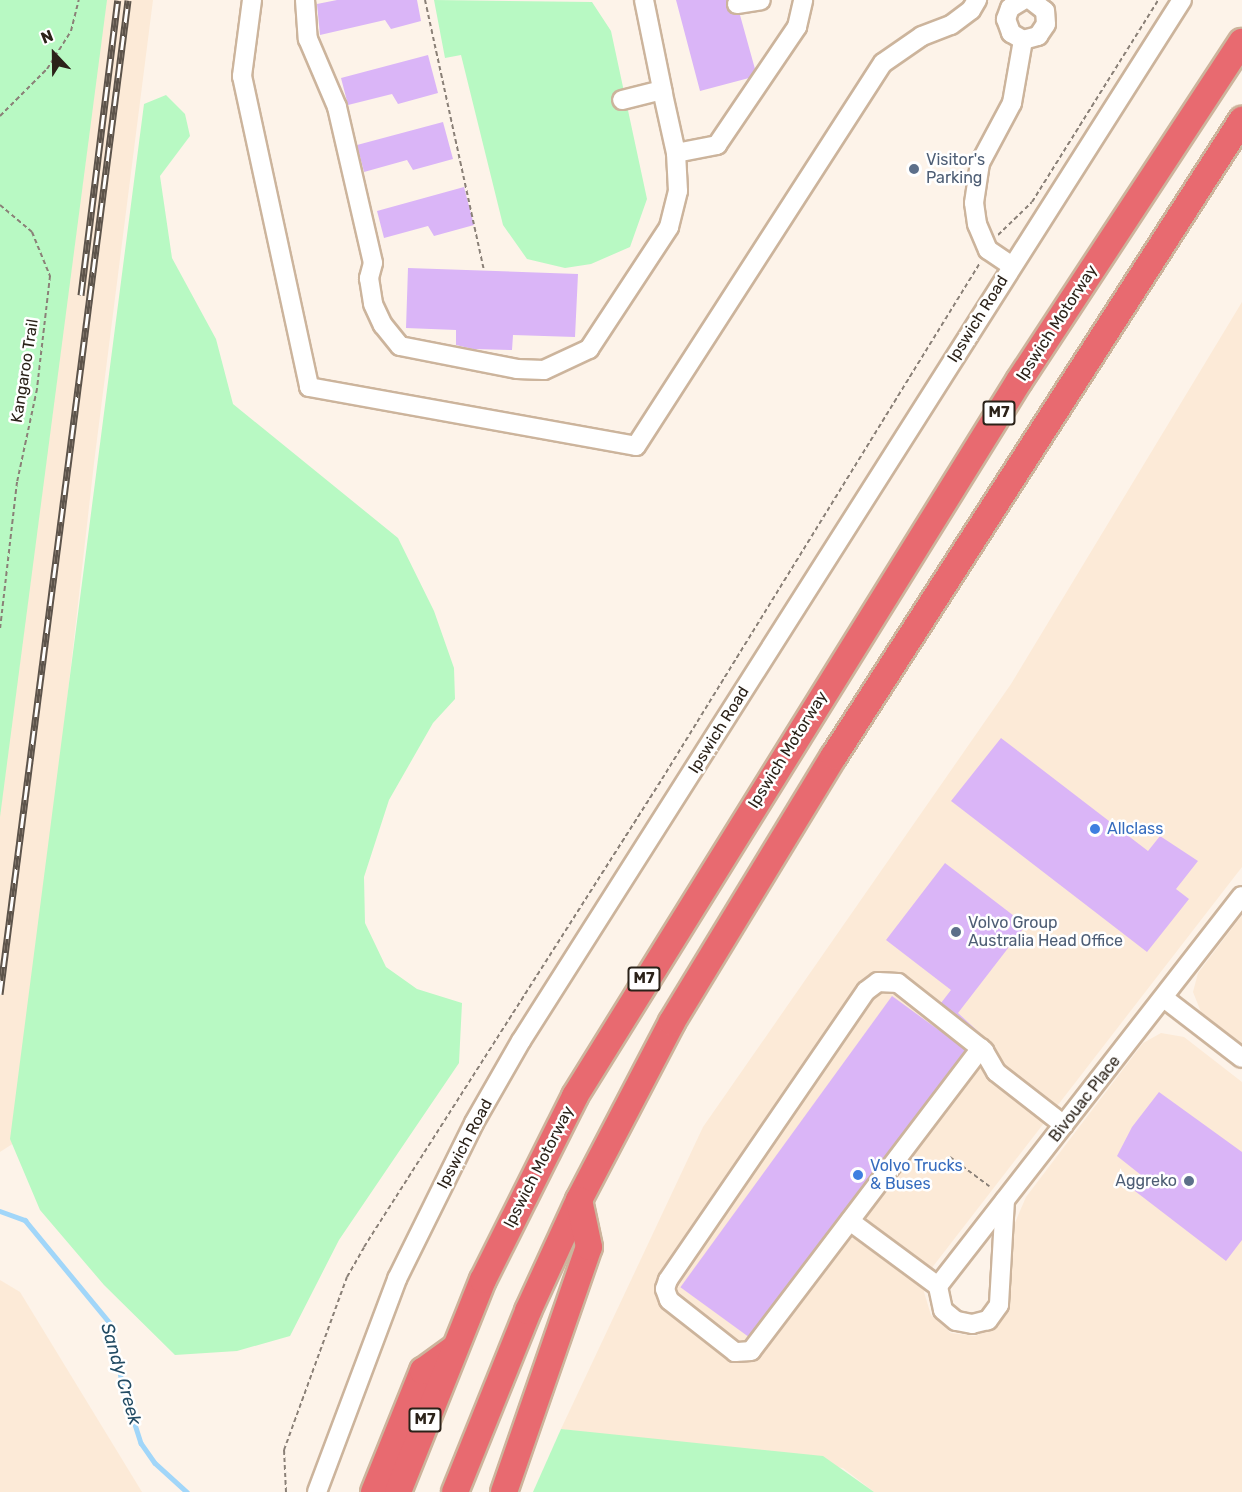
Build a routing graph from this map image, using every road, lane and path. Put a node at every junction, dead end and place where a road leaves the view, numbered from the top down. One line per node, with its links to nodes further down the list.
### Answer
1 (79, 0): 18 (path)
2 (252, 0): 8 (street)
3 (305, 0): 20 (street)
4 (425, 0): 25 (path)
5 (644, 0): 16 (street)
6 (761, 0): 13 (street)
7 (803, 0): 20 (street)
8 (977, 0)
9 (1031, 0): 14 (street)
10 (1158, 0): 22 (path)
11 (1182, 0): 23 (street, Ipswich Road)
12 (1011, 3): 14 (street)
13 (737, 4)
14 (1023, 40): 23 (street)
15 (1242, 42): 38 (highway, Ipswich Motorway / M7)
16 (663, 93): 17 (street); 20 (street)
17 (622, 100)
18 (0, 116)
19 (1242, 120): 34 (highway, M7)
20 (676, 153)
21 (0, 205): 26 (path, Kangaroo Trail)
22 (1002, 229)
23 (1012, 266): 40 (street, Ipswich Road)
24 (976, 269): 39 (path)
25 (484, 271)
26 (0, 630)
27 (1242, 896): 28 (street, Bivouac Place)
28 (1164, 998): 30 (street); 31 (street, Bivouac Place)
29 (981, 1048): 31 (street); 36 (street); 36 (street)
30 (1242, 1059)
31 (1064, 1125): 35 (street, Bivouac Place)
32 (950, 1157): 33 (path)
33 (989, 1186)
34 (579, 1200): 43 (highway, M7); 44 (highway)
35 (1005, 1200): 37 (street, Bivouac Place); 37 (street)
36 (850, 1221): 37 (street)
37 (938, 1286)
38 (453, 1349): 41 (highway); 42 (highway, Ipswich Motorway / M7)
39 (286, 1492)
40 (317, 1492)
41 (374, 1492)
42 (398, 1492)
43 (455, 1492)
44 (504, 1492)

